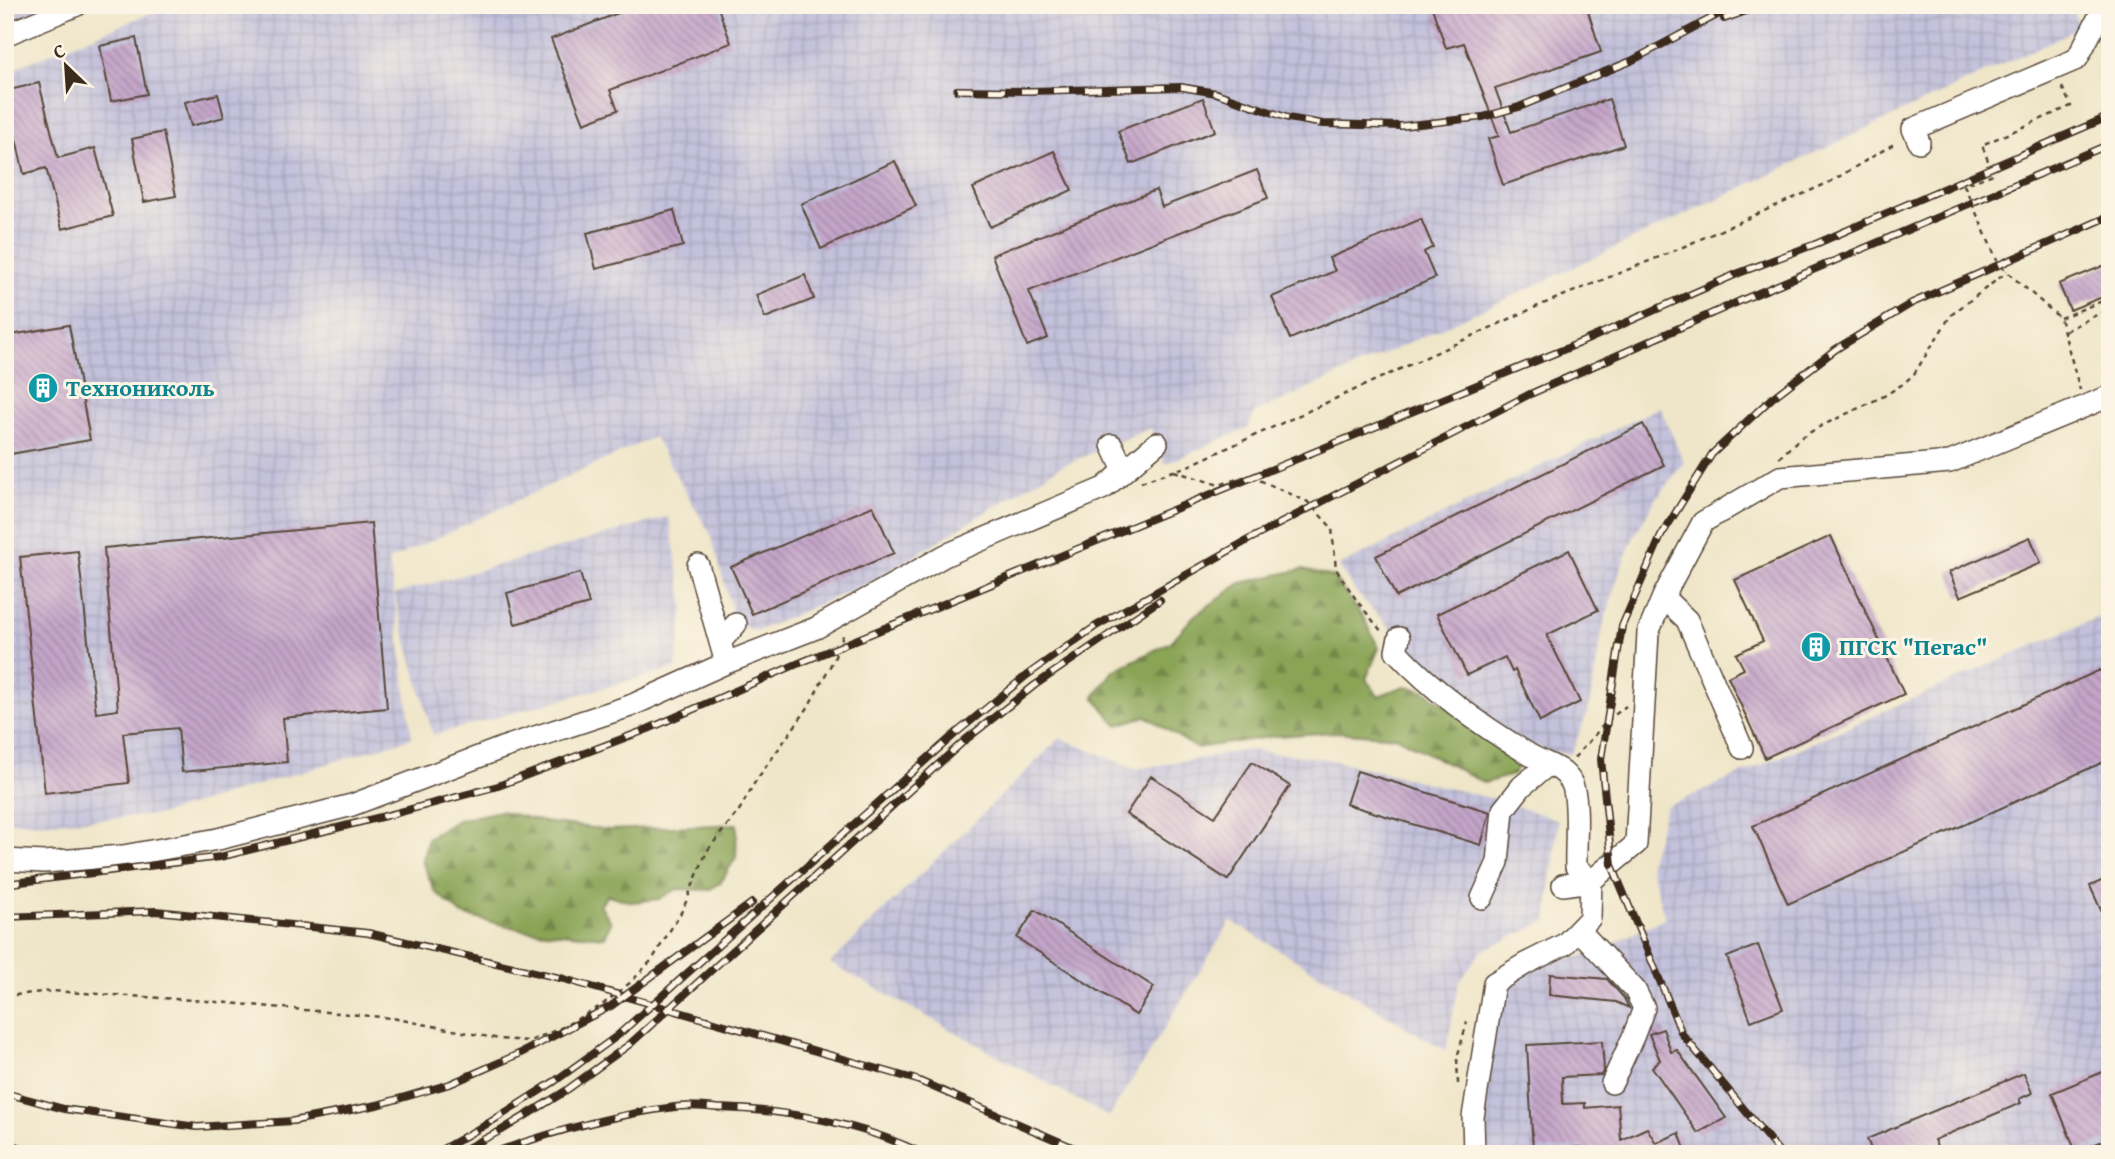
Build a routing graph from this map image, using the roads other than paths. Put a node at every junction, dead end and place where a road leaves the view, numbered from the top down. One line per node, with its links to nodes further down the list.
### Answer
1 (77, 5): 3 (street)
2 (2105, 5): 4 (street)
3 (5, 35)
4 (1916, 136)
5 (2110, 396): 10 (street)
6 (1157, 443): 8 (street)
7 (1112, 445): 8 (street)
8 (1129, 477): 13 (street)
9 (698, 565): 13 (street)
10 (1663, 597): 14 (street); 17 (street)
11 (736, 624): 13 (street)
12 (1397, 645): 15 (street)
13 (723, 652): 16 (street)
14 (1742, 748)
15 (1555, 767): 17 (street); 19 (street)
16 (5, 860)
17 (1591, 881): 18 (street); 20 (street)
18 (1563, 885)
19 (1482, 898)
20 (1579, 930): 21 (street); 22 (street)
21 (1612, 1083)
22 (1474, 1154)

